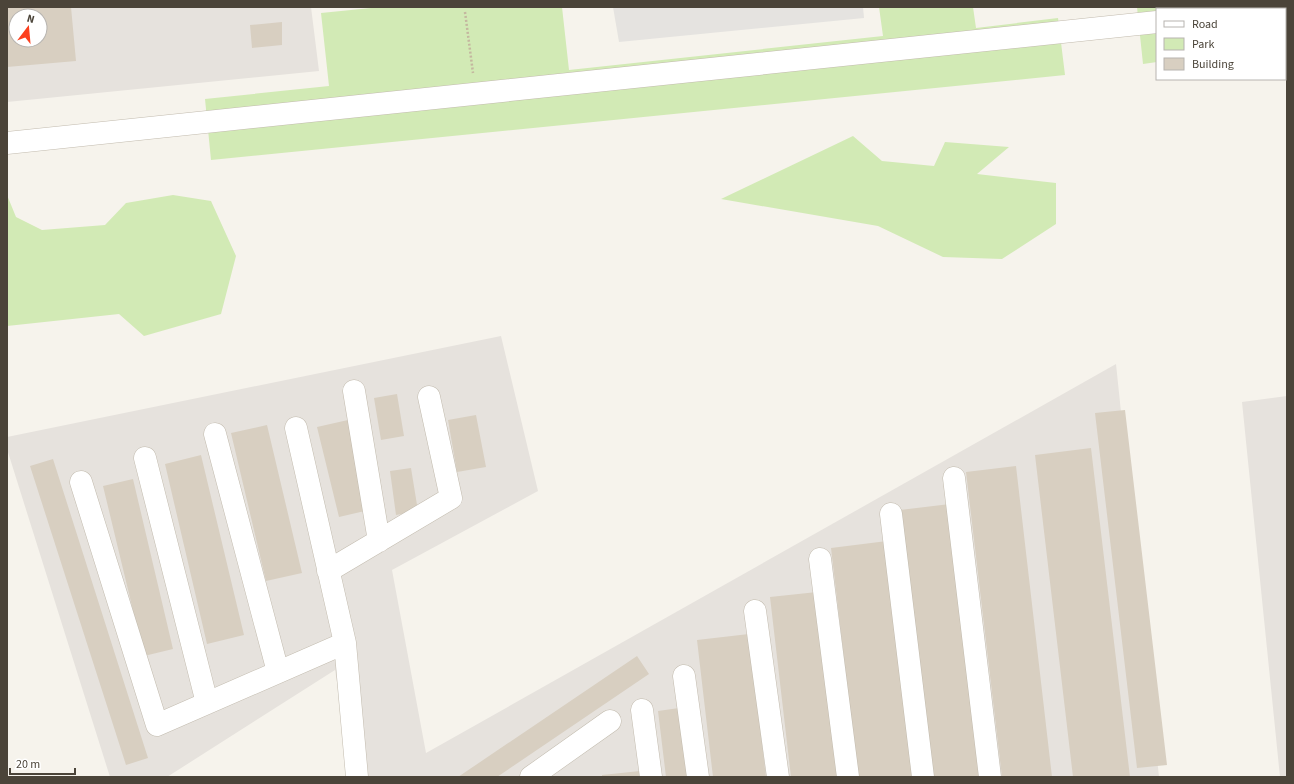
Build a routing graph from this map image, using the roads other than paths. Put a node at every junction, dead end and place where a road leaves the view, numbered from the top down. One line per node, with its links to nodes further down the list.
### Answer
1 (1156, 22): 2 (street)
2 (7, 143)
3 (354, 391): 11 (street)
4 (429, 397): 11 (street)
5 (296, 428): 13 (street)
6 (215, 434): 16 (street)
7 (145, 458): 18 (street)
8 (954, 478): 28 (street)
9 (81, 482): 18 (street)
10 (891, 514): 27 (street)
11 (379, 541): 13 (street)
12 (820, 559): 26 (street)
13 (328, 571): 15 (street)
14 (755, 611): 25 (street)
15 (345, 643): 16 (street); 21 (street)
16 (278, 672): 18 (street)
17 (684, 676): 24 (street)
18 (207, 703)
19 (642, 710): 23 (street)
20 (610, 721): 22 (street)
21 (357, 777)
22 (530, 777)
23 (651, 777)
24 (698, 777)
25 (778, 777)
26 (848, 777)
27 (924, 777)
28 (990, 777)

